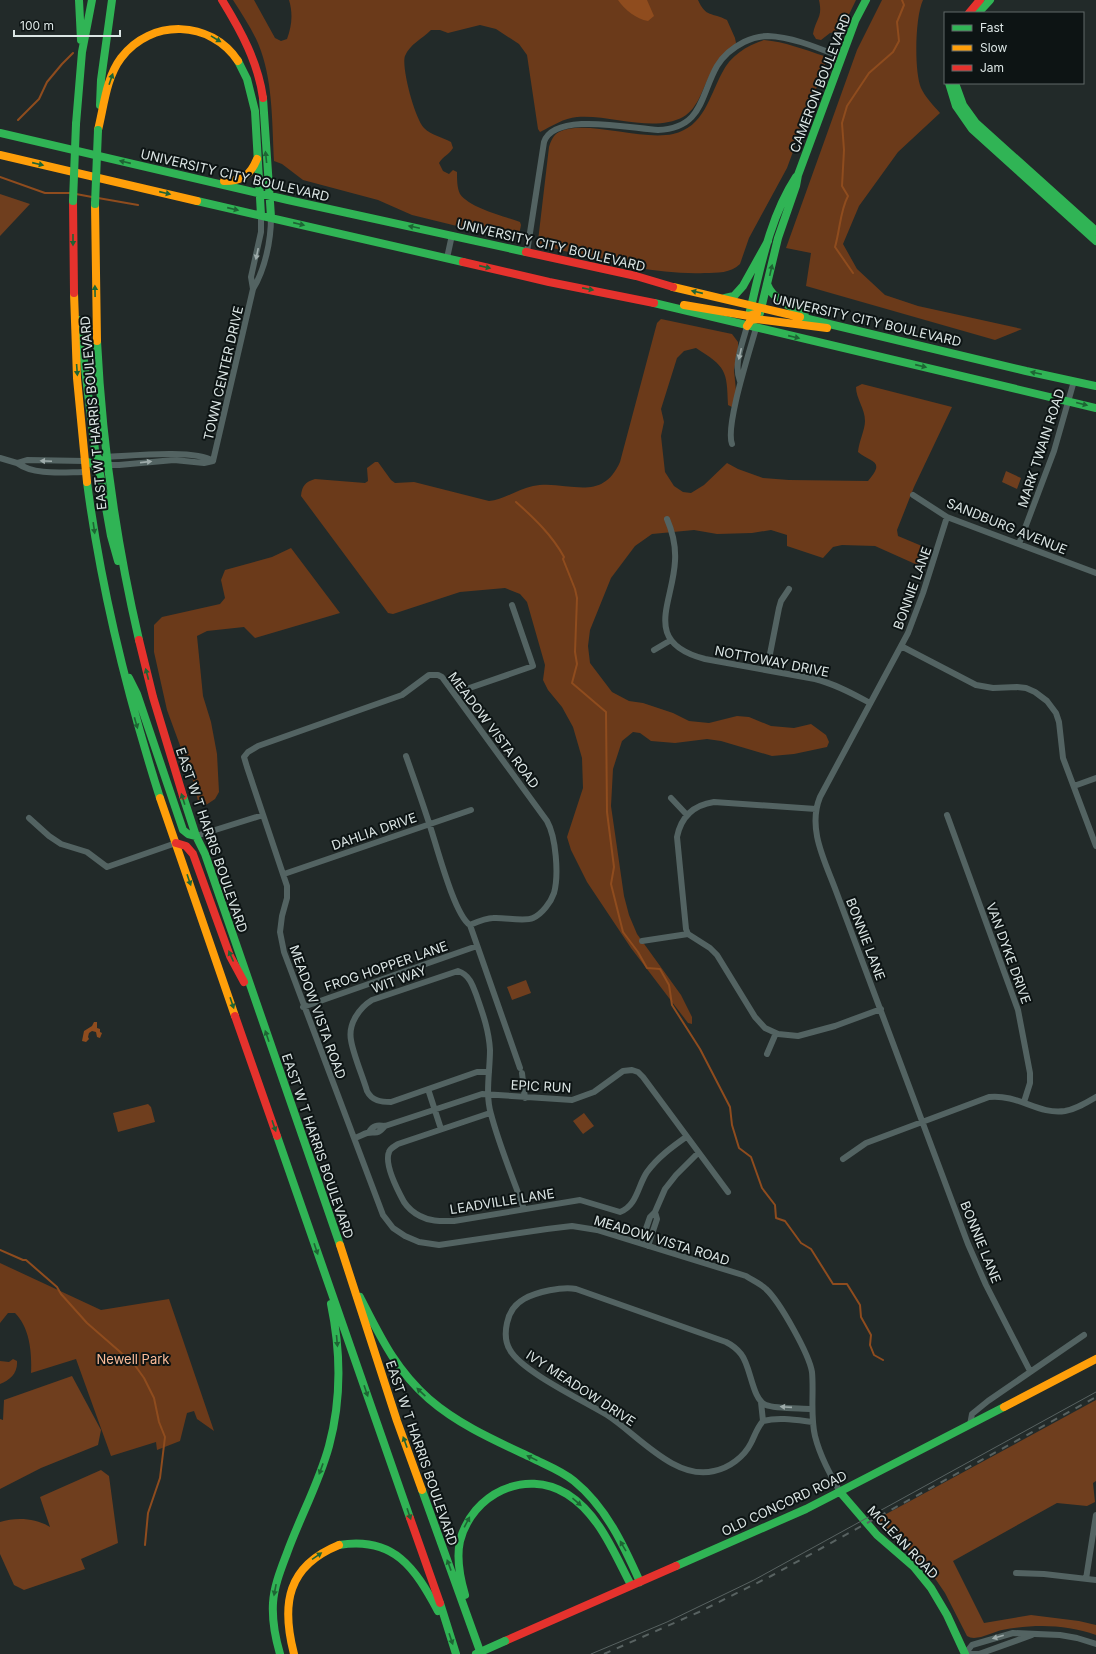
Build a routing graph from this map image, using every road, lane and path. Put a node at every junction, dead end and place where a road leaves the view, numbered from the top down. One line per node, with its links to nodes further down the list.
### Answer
1 (79, 0): 10 (main road)
2 (92, 0): 10 (main road, EAST W T HARRIS BOULEVARD)
3 (112, 0): 14 (main road, EAST W T HARRIS BOULEVARD)
4 (222, 0): 21 (main road, one-way to 4)
5 (866, 0): 11 (main road, CAMERON BOULEVARD)
6 (980, 0): 8 (main road)
7 (990, 0): 9 (main road)
8 (970, 12)
9 (979, 12)
10 (82, 52): 33 (main road, EAST W T HARRIS BOULEVARD, one-way to 33, bridge)
11 (841, 56): 18 (main road, CAMERON BOULEVARD); 28 (street)
12 (949, 84): 27 (main road)
13 (955, 84): 24 (main road)
14 (98, 130): 17 (main road, one-way to 17); 51 (main road, EAST W T HARRIS BOULEVARD, one-way to 14, bridge)
15 (0, 133): 19 (main road, UNIVERSITY CITY BOULEVARD, one-way to 15)
16 (0, 155): 22 (main road, one-way to 22)
17 (258, 156): 19 (main road); 20 (main road)
18 (798, 175): 26 (main road, CAMERON BOULEVARD); 30 (main road, CAMERON BOULEVARD, one-way to 18)
19 (204, 180): 20 (main road, UNIVERSITY CITY BOULEVARD)
20 (261, 194): 21 (main road, UNIVERSITY CITY BOULEVARD); 22 (main road)
21 (271, 195): 23 (main road); 25 (main road, UNIVERSITY CITY BOULEVARD, one-way to 21)
22 (261, 215): 23 (main road); 31 (street, TOWN CENTER DRIVE, one-way to 31)
23 (271, 217): 29 (main road, one-way to 29); 31 (street, TOWN CENTER DRIVE)
24 (1096, 231)
25 (452, 235): 28 (main road, UNIVERSITY CITY BOULEVARD); 29 (street)
26 (768, 241): 32 (main road); 35 (main road, CAMERON BOULEVARD)
27 (1096, 241)
28 (527, 252): 32 (main road, UNIVERSITY CITY BOULEVARD, one-way to 28)
29 (447, 258): 34 (main road, one-way to 34)
30 (767, 284): 36 (main road, CAMERON BOULEVARD); 39 (main road)
31 (253, 289): 52 (street, TOWN CENTER DRIVE)
32 (723, 298): 35 (main road, UNIVERSITY CITY BOULEVARD)
33 (74, 299): 50 (main road, EAST W T HARRIS BOULEVARD, one-way to 50); 51 (main road)
34 (654, 303): 37 (main road); 40 (main road)
35 (751, 305): 36 (main road, UNIVERSITY CITY BOULEVARD); 37 (main road, CAMERON BOULEVARD)
36 (762, 308): 37 (main road); 38 (main road, CAMERON BOULEVARD); 39 (main road, UNIVERSITY CITY BOULEVARD)
37 (749, 316): 40 (main road, CAMERON BOULEVARD)
38 (759, 319): 40 (main road); 41 (main road, CAMERON BOULEVARD); 42 (main road)
39 (831, 324): 42 (main road, UNIVERSITY CITY BOULEVARD)
40 (747, 326): 41 (main road); 43 (street, one-way to 43)
41 (756, 328): 43 (street); 46 (main road, one-way to 46)
42 (872, 334): 44 (main road, UNIVERSITY CITY BOULEVARD, one-way to 42)
43 (740, 381): 48 (street)
44 (1074, 381): 45 (main road, UNIVERSITY CITY BOULEVARD); 46 (street, MARK TWAIN ROAD)
45 (1096, 386)
46 (1068, 401): 47 (main road, one-way to 47); 58 (street, MARK TWAIN ROAD)
47 (1096, 408)
48 (732, 444)
49 (0, 458): 53 (street)
50 (85, 461): 53 (street, one-way to 53); 54 (main road, EAST W T HARRIS BOULEVARD); 60 (main road)
51 (107, 461): 52 (street, one-way to 52); 52 (street, TOWN CENTER DRIVE); 60 (main road, EAST W T HARRIS BOULEVARD)
52 (214, 462)
53 (16, 463): 54 (street)
54 (86, 472): 66 (main road, EAST W T HARRIS BOULEVARD, one-way to 66)
55 (913, 495): 56 (street, SANDBURG AVENUE)
56 (947, 517): 58 (street, SANDBURG AVENUE); 64 (street, BONNIE LANE)
57 (667, 519): 63 (street)
58 (1019, 544): 59 (street, SANDBURG AVENUE)
59 (1096, 573)
60 (126, 577): 81 (main road, EAST W T HARRIS BOULEVARD, one-way to 60)
61 (789, 589): 67 (street)
62 (512, 605): 68 (street)
63 (671, 640): 65 (street); 67 (street, NOTTOWAY DRIVE)
64 (901, 646): 69 (street, BONNIE LANE); 72 (street)
65 (654, 650)
66 (120, 658): 81 (main road); 82 (main road, EAST W T HARRIS BOULEVARD, one-way to 82)
67 (769, 670): 69 (street, NOTTOWAY DRIVE)
68 (455, 693): 76 (street, MEADOW VISTA ROAD); 85 (street, MEADOW VISTA ROAD)
69 (870, 703): 74 (street, BONNIE LANE)
70 (406, 756): 80 (street)
71 (1096, 778): 72 (street)
72 (1074, 786): 83 (street)
73 (671, 798): 77 (street)
74 (816, 809): 77 (street); 91 (street, BONNIE LANE)
75 (471, 810): 80 (street, DAHLIA DRIVE)
76 (263, 815): 81 (street); 84 (street, MEADOW VISTA ROAD)
77 (687, 815): 86 (street)
78 (947, 815): 99 (street, VAN DYKE DRIVE)
79 (29, 818): 82 (street)
80 (430, 824): 84 (street, DAHLIA DRIVE); 85 (street)
81 (196, 836): 89 (main road, EAST W T HARRIS BOULEVARD)
82 (176, 843): 89 (main road, one-way to 82); 115 (main road, EAST W T HARRIS BOULEVARD, one-way to 115)
83 (1096, 846)
84 (284, 874): 90 (street, MEADOW VISTA ROAD)
85 (470, 925): 88 (street)
86 (688, 934): 87 (street); 92 (street)
87 (642, 940)
88 (477, 946): 90 (street, FROG HOPPER LANE); 98 (street)
89 (256, 1003): 116 (main road, EAST W T HARRIS BOULEVARD, one-way to 89)
90 (303, 1007): 105 (street, MEADOW VISTA ROAD)
91 (881, 1009): 92 (street); 102 (street, BONNIE LANE)
92 (776, 1034): 93 (street)
93 (767, 1054)
94 (489, 1072): 95 (street, WIT WAY); 95 (street, WIT WAY); 96 (street, WIT WAY)
95 (428, 1089): 100 (street)
96 (489, 1094): 98 (street, EPIC RUN); 100 (street, EPIC RUN); 101 (street, WIT WAY)
97 (1096, 1097): 99 (street)
98 (525, 1098): 104 (street, EPIC RUN)
99 (1024, 1102): 102 (street)
100 (435, 1110): 103 (street); 105 (street, EPIC RUN)
101 (490, 1113): 103 (street, LEADVILLE LANE); 109 (street, WIT WAY)
102 (922, 1121): 107 (street); 119 (street, BONNIE LANE)
103 (441, 1129): 109 (street, LEADVILLE LANE)
104 (686, 1136): 106 (street, EPIC RUN); 109 (street, LEADVILLE LANE)
105 (354, 1138): 113 (street, MEADOW VISTA ROAD)
106 (698, 1153): 108 (street, EPIC RUN); 110 (street)
107 (843, 1159)
108 (728, 1192)
109 (524, 1209)
110 (655, 1212): 111 (street); 112 (street)
111 (648, 1222): 112 (street); 113 (street)
112 (655, 1225): 114 (street)
113 (641, 1243): 114 (street, MEADOW VISTA ROAD)
114 (648, 1246): 121 (street, MEADOW VISTA ROAD)
115 (326, 1275): 132 (main road, EAST W T HARRIS BOULEVARD, one-way to 132); 136 (main road, one-way to 136)
116 (354, 1284): 130 (main road, one-way to 116); 133 (main road, EAST W T HARRIS BOULEVARD, one-way to 116)
117 (1084, 1335): 119 (street)
118 (1096, 1359): 124 (main road, OLD CONCORD ROAD)
119 (1030, 1371): 124 (street)
120 (760, 1402): 121 (street, one-way to 120); 122 (street, IVY MEADOW DRIVE); 122 (street, IVY MEADOW DRIVE)
121 (812, 1409): 123 (street, MEADOW VISTA ROAD)
122 (762, 1421): 123 (street)
123 (813, 1422): 125 (street, MEADOW VISTA ROAD)
124 (970, 1425): 125 (main road, OLD CONCORD ROAD)
125 (840, 1492): 130 (main road, OLD CONCORD ROAD); 141 (main road, MCLEAN ROAD)
126 (1096, 1515): 128 (street)
127 (1016, 1573): 128 (street)
128 (1086, 1579): 129 (street)
129 (1096, 1580)
130 (640, 1582): 131 (main road, OLD CONCORD ROAD)
131 (632, 1585): 133 (main road, one-way to 131); 139 (main road, OLD CONCORD ROAD, bridge)
132 (445, 1624): 137 (main road, one-way to 132); 138 (main road, EAST W T HARRIS BOULEVARD, one-way to 138)
133 (471, 1628): 140 (main road, EAST W T HARRIS BOULEVARD)
134 (1036, 1634): 135 (street); 141 (street); 141 (street, one-way to 141)
135 (1096, 1644)
136 (280, 1654)
137 (294, 1654)
138 (456, 1654)
139 (476, 1654)
140 (481, 1654)
141 (965, 1654)

